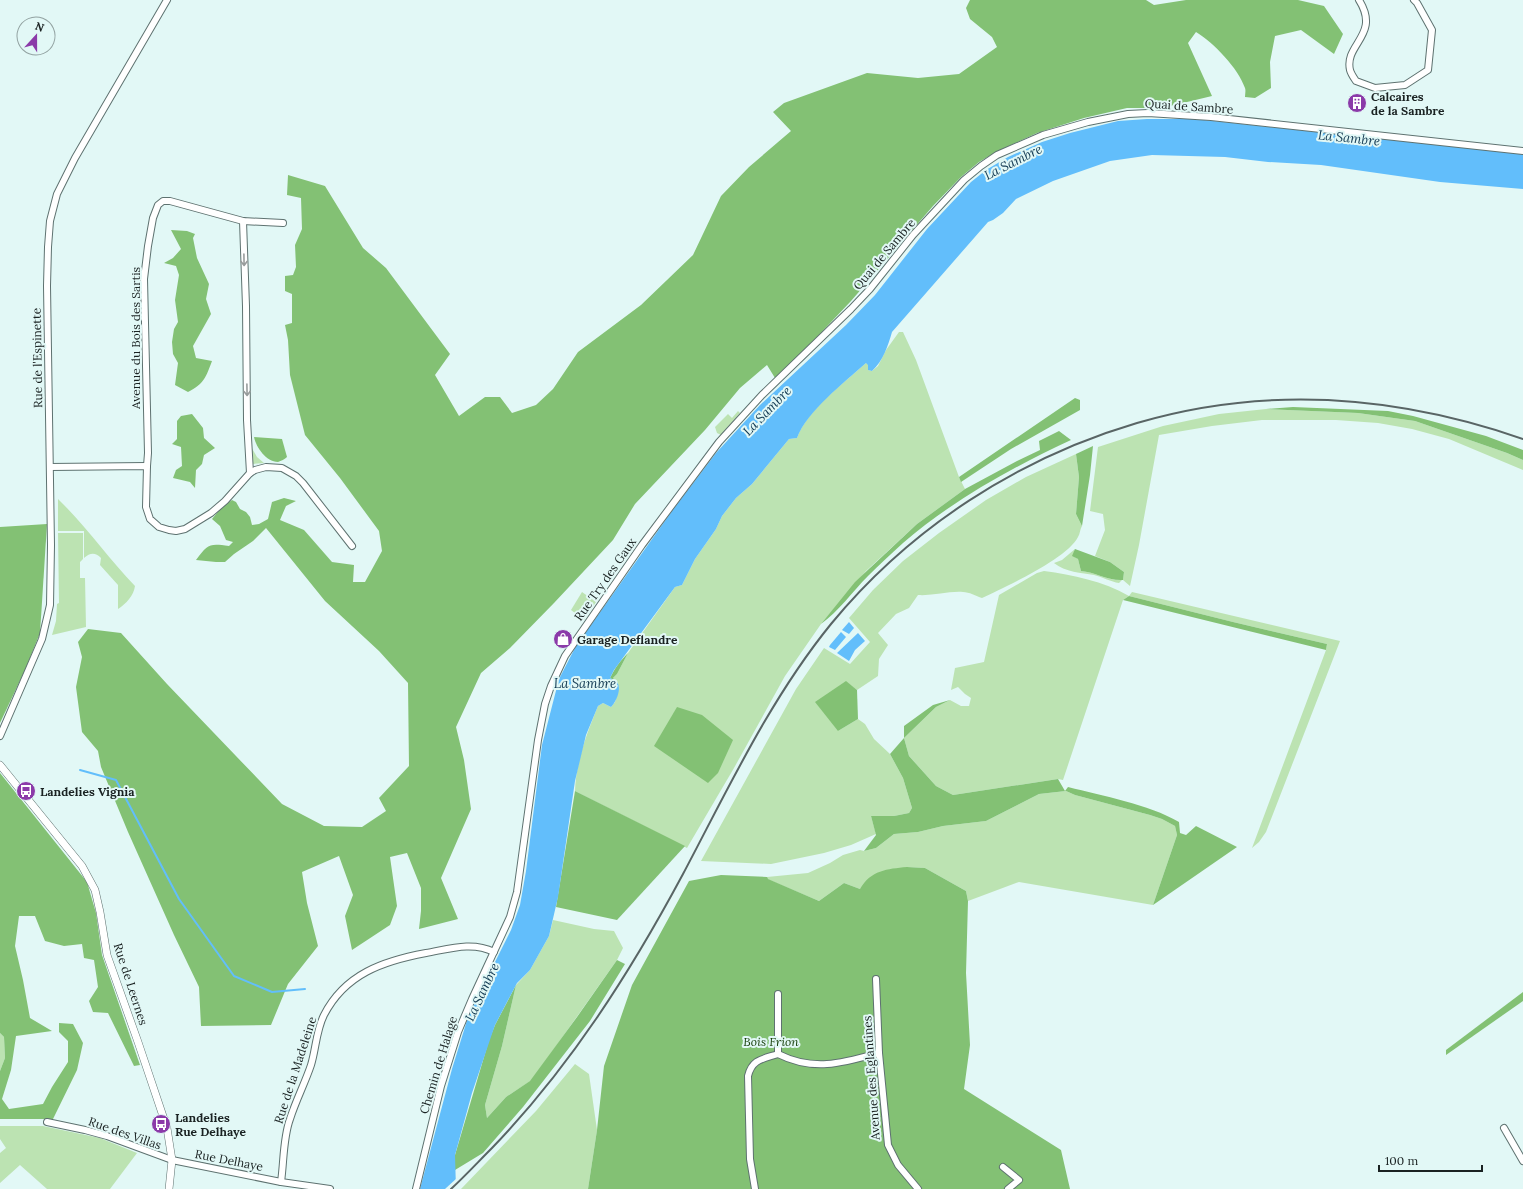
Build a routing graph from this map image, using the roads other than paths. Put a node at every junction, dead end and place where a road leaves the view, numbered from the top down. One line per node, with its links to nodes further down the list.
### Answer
1 (167, 0): 9 (street, Rue de l'Espinette)
2 (1360, 0): 3 (street)
3 (1414, 0)
4 (1523, 151): 7 (street, Quai de Sambre)
5 (243, 221): 6 (street, Avenue du Bois des Sartis); 8 (street, Avenue du Bois des Sartis); 10 (street, one-way to 10)
6 (283, 223)
7 (750, 408): 14 (street, Rue Try des Gaux)
8 (147, 466): 9 (street); 10 (street, Avenue du Bois des Sartis)
9 (50, 467): 12 (street, Rue de l'Espinette)
10 (250, 473): 11 (street)
11 (352, 546)
12 (0, 736)
13 (0, 766): 21 (street, Rue de Leernes)
14 (494, 952): 24 (street, Rue de la Madeleine); 27 (street, Chemin de Halage)
15 (876, 979): 17 (street, Avenue des Eglantines)
16 (778, 994): 18 (street)
17 (879, 1052): 18 (street); 29 (street, Avenue des Eglantines)
18 (778, 1054): 28 (street)
19 (47, 1122): 21 (street, Rue des Villas)
20 (1504, 1128): 22 (street)
21 (172, 1160): 24 (street, Rue Delhaye); 25 (street, Rue de Leernes)
22 (1523, 1161)
23 (1002, 1167): 30 (street)
24 (281, 1182): 26 (street, Rue Delhaye)
25 (169, 1189)
26 (330, 1189)
27 (416, 1189)
28 (755, 1189)
29 (918, 1189)
30 (1008, 1189)

